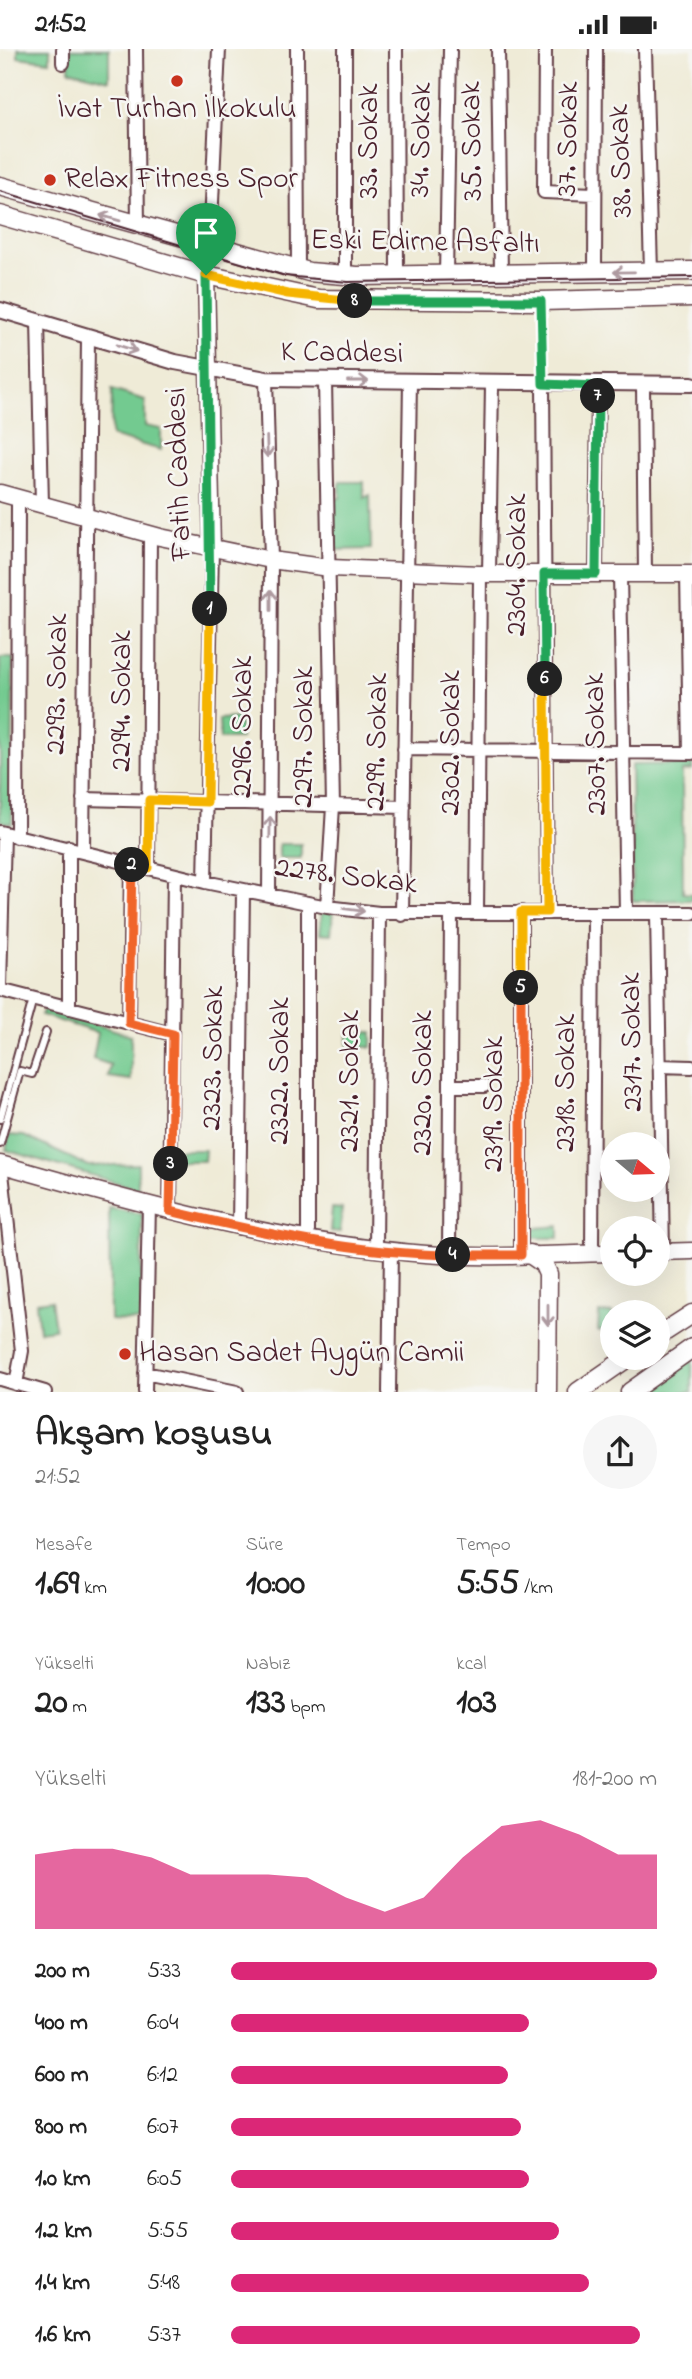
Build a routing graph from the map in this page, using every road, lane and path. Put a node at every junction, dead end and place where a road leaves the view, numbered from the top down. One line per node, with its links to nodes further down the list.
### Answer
1 (63, 49): 12 (street)
2 (136, 49): 16 (street)
3 (219, 49): 17 (street)
4 (297, 49): 18 (street)
5 (345, 49): 24 (street)
6 (396, 49): 25 (street, 33. Sokak)
7 (450, 49): 26 (street, 34. Sokak)
8 (498, 49): 22 (street, 35. Sokak)
9 (545, 49): 14 (street)
10 (596, 49): 14 (street, 37. Sokak)
11 (645, 49): 21 (street, 38. Sokak)
12 (63, 63)
13 (0, 186): 16 (main road, Eski Edirne Asfaltı, one-way to 13)
14 (595, 194): 20 (street, 37. Sokak)
15 (0, 215): 23 (main road, Eski Edirne Asfaltı)
16 (138, 226): 17 (main road, Eski Edirne Asfaltı)
17 (210, 246): 18 (main road, Eski Edirne Asfaltı)
18 (298, 270): 24 (main road, Eski Edirne Asfaltı)
19 (692, 271): 21 (main road, Eski Edirne Asfaltı)
20 (595, 272): 21 (main road, Eski Edirne Asfaltı, one-way to 20); 22 (main road, Eski Edirne Asfaltı)
21 (651, 272)
22 (501, 274): 26 (main road, Eski Edirne Asfaltı)
23 (206, 275): 28 (main road, Eski Edirne Asfaltı); 32 (main road, Fatih Caddesi)
24 (345, 275): 25 (main road, Eski Edirne Asfaltı)
25 (397, 275): 26 (main road, Eski Edirne Asfaltı)
26 (446, 275)
27 (692, 297): 28 (main road, Eski Edirne Asfaltı)
28 (541, 301): 37 (lane, 2304. Sokak)
29 (0, 310): 30 (street, K Caddesi)
30 (38, 321): 31 (street, K Caddesi); 43 (street)
31 (88, 336): 32 (street, K Caddesi, one-way to 32); 44 (street, 2293. Sokak)
32 (206, 368): 33 (street, K Caddesi); 46 (main road, Fatih Caddesi)
33 (266, 379): 34 (street, K Caddesi); 47 (street, 2296. Sokak, one-way to 47)
34 (325, 381): 35 (street, K Caddesi, one-way to 35); 48 (street, 2297. Sokak)
35 (410, 381): 36 (street, K Caddesi); 49 (street, 2299. Sokak)
36 (492, 384): 37 (street, K Caddesi); 50 (street, 2302. Sokak)
37 (543, 384): 40 (street, K Caddesi); 51 (street, 2304. Sokak)
38 (692, 384): 39 (street, K Caddesi)
39 (643, 385): 40 (street, K Caddesi); 55 (street)
40 (598, 386): 52 (street)
41 (0, 493): 42 (main road)
42 (18, 498): 43 (main road); 67 (street)
43 (42, 505): 44 (main road)
44 (87, 518): 45 (main road); 61 (street, 2293. Sokak)
45 (150, 534): 46 (main road); 62 (street, 2294. Sokak)
46 (212, 548): 47 (main road); 63 (street, Fatih Caddesi)
47 (271, 560): 48 (main road); 64 (street, 2296. Sokak, one-way to 47)
48 (330, 568): 49 (main road); 65 (street, 2297. Sokak)
49 (407, 570): 50 (main road); 56 (street, 2299. Sokak)
50 (484, 574): 51 (main road); 57 (street, 2302. Sokak)
51 (544, 574): 52 (main road); 58 (street, 2304. Sokak)
52 (596, 574): 53 (main road)
53 (620, 574): 55 (main road); 59 (street, 2307. Sokak)
54 (690, 574): 55 (main road); 60 (street)
55 (645, 575)
56 (404, 749): 57 (street); 66 (street, 2299. Sokak)
57 (478, 749): 58 (street); 79 (street, 2302. Sokak)
58 (546, 750): 59 (street); 81 (street, 2304. Sokak)
59 (624, 753): 60 (street); 84 (street, 2307. Sokak)
60 (691, 753)
61 (83, 799): 62 (street); 69 (street, 2293. Sokak)
62 (149, 800): 63 (street); 71 (street, 2294. Sokak)
63 (207, 802): 64 (street); 73 (street, Fatih Caddesi)
64 (270, 803): 65 (street); 75 (street, 2296. Sokak, one-way to 64)
65 (333, 806): 66 (street); 77 (street, 2297. Sokak)
66 (404, 807): 86 (street, 2299. Sokak)
67 (7, 834): 68 (street, 2278. Sokak); 88 (street)
68 (69, 847): 69 (street, 2278. Sokak); 90 (street)
69 (82, 851): 70 (street, 2278. Sokak)
70 (131, 864): 71 (street, 2278. Sokak); 91 (street)
71 (148, 868): 72 (street, 2278. Sokak)
72 (174, 875): 73 (street, 2278. Sokak); 93 (street)
73 (205, 882): 74 (street, 2278. Sokak)
74 (243, 890): 75 (street, 2278. Sokak); 104 (street, 2323. Sokak)
75 (269, 895): 76 (street, 2278. Sokak)
76 (308, 903): 77 (street, 2278. Sokak); 105 (street, 2322. Sokak)
77 (327, 907): 82 (street, 2278. Sokak, one-way to 82)
78 (452, 912): 79 (street, 2278. Sokak); 86 (street, 2278. Sokak); 96 (street, 2320. Sokak)
79 (477, 912): 80 (street, 2278. Sokak)
80 (521, 912): 81 (street, 2278. Sokak); 111 (street, 2319. Sokak)
81 (547, 912): 83 (street, 2278. Sokak)
82 (379, 913): 86 (street, 2278. Sokak); 106 (street, 2321. Sokak)
83 (594, 913): 84 (street, 2278. Sokak); 109 (street, 2318. Sokak)
84 (626, 913): 87 (street, 2278. Sokak)
85 (692, 913): 87 (street, 2278. Sokak)
86 (402, 915)
87 (657, 915): 94 (street, 2317. Sokak)
88 (0, 988): 89 (street)
89 (33, 999): 90 (street); 98 (lane)
90 (69, 1008): 91 (street)
91 (129, 1023): 93 (street)
92 (46, 1032): 99 (lane)
93 (173, 1034): 102 (street)
94 (659, 1066): 95 (street); 103 (street, 2317. Sokak)
95 (692, 1067)
96 (450, 1086): 97 (street); 112 (street, 2320. Sokak)
97 (484, 1086)
98 (0, 1119)
99 (0, 1144)
100 (1, 1164): 101 (main road); 119 (street)
101 (149, 1206): 102 (main road); 117 (street)
102 (170, 1211): 104 (main road)
103 (661, 1216)
104 (239, 1227): 105 (main road)
105 (307, 1240): 106 (main road)
106 (384, 1250): 112 (main road); 123 (street, 2321. Sokak)
107 (692, 1251): 108 (main road)
108 (670, 1252)
109 (592, 1253): 110 (main road); 111 (main road)
110 (600, 1253)
111 (526, 1254): 112 (main road); 124 (main road, one-way to 124)
112 (449, 1255)
113 (692, 1314): 114 (main road)
114 (670, 1328)
115 (692, 1348): 126 (main road)
116 (609, 1370): 125 (main road)
117 (145, 1373): 121 (street); 122 (street)
118 (0, 1379): 119 (street)
119 (16, 1384): 120 (street)
120 (45, 1392)
121 (145, 1392)
122 (237, 1392)
123 (389, 1392)
124 (547, 1392)
125 (578, 1392)
126 (630, 1392)

